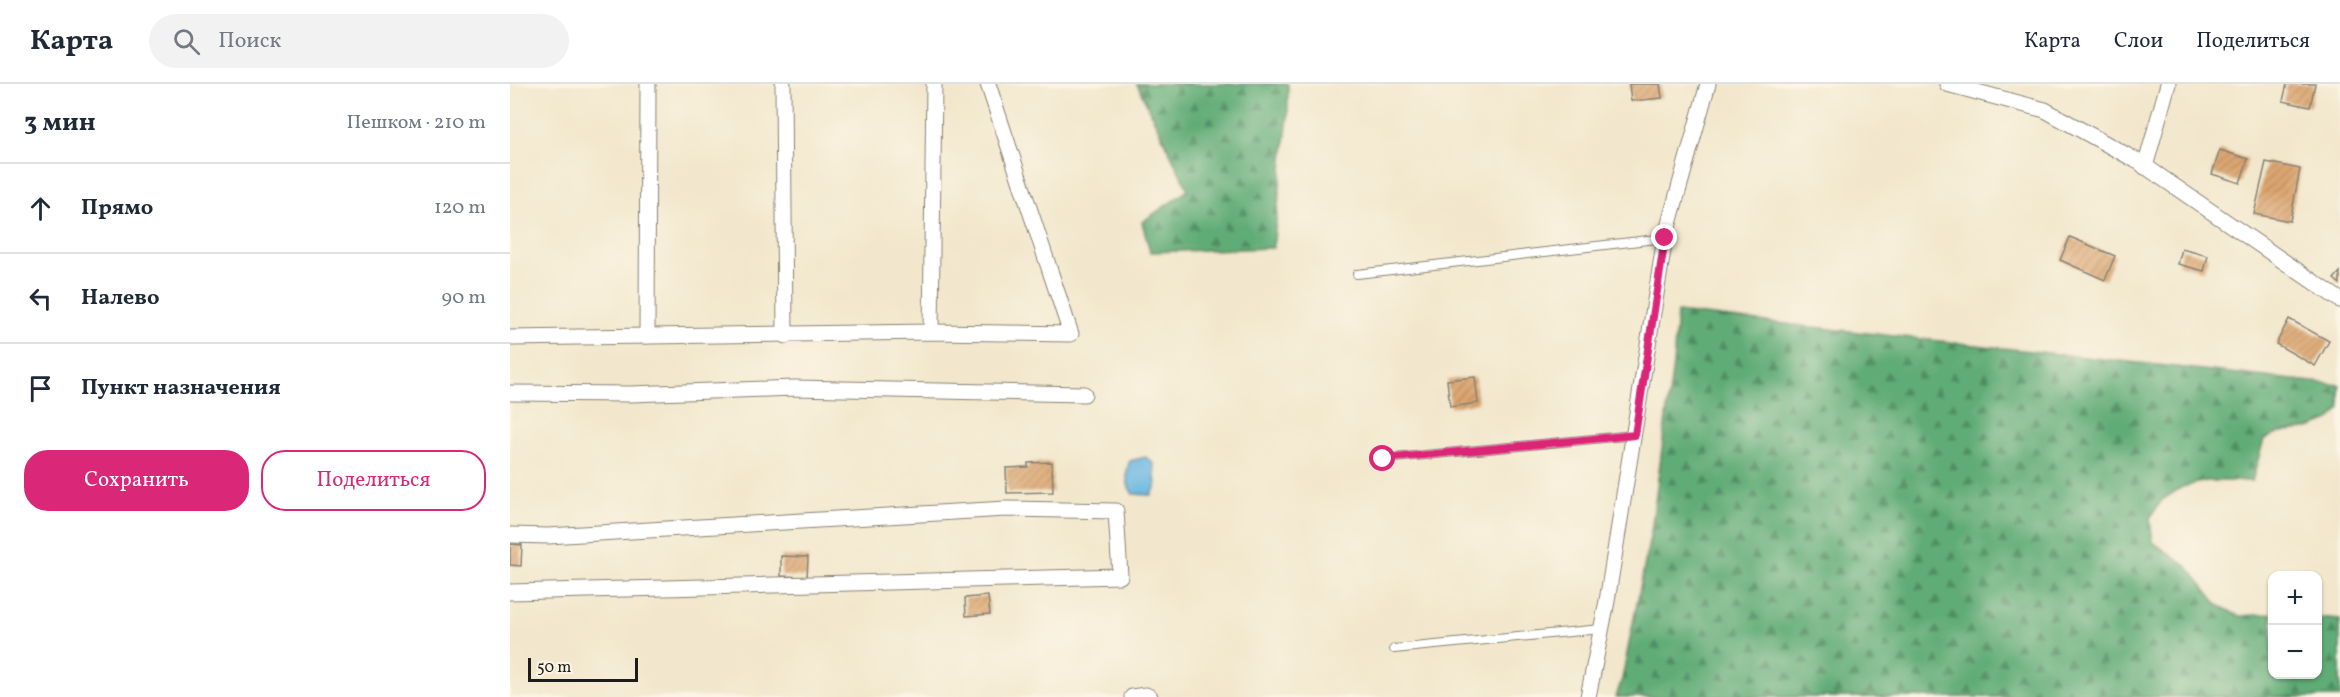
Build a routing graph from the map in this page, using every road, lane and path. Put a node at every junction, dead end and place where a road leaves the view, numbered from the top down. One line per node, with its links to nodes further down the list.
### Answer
1 (648, 84): 13 (street)
2 (783, 84): 14 (street)
3 (934, 84): 12 (street)
4 (988, 84): 12 (street)
5 (1708, 84): 9 (street)
6 (1947, 84): 8 (street)
7 (2168, 84): 8 (street)
8 (2145, 167): 11 (street)
9 (1665, 238): 10 (lane); 18 (street)
10 (1357, 274)
11 (2340, 300)
12 (931, 332): 14 (street)
13 (647, 336): 14 (street); 15 (street)
14 (785, 336)
15 (510, 338)
16 (510, 393): 17 (street)
17 (1084, 394)
18 (1635, 435): 19 (lane); 22 (street)
19 (1383, 459)
20 (510, 535): 21 (street)
21 (510, 592)
22 (1601, 629): 23 (lane); 26 (street)
23 (1394, 648)
24 (1132, 697): 25 (street)
25 (1149, 697)
26 (1588, 697)

